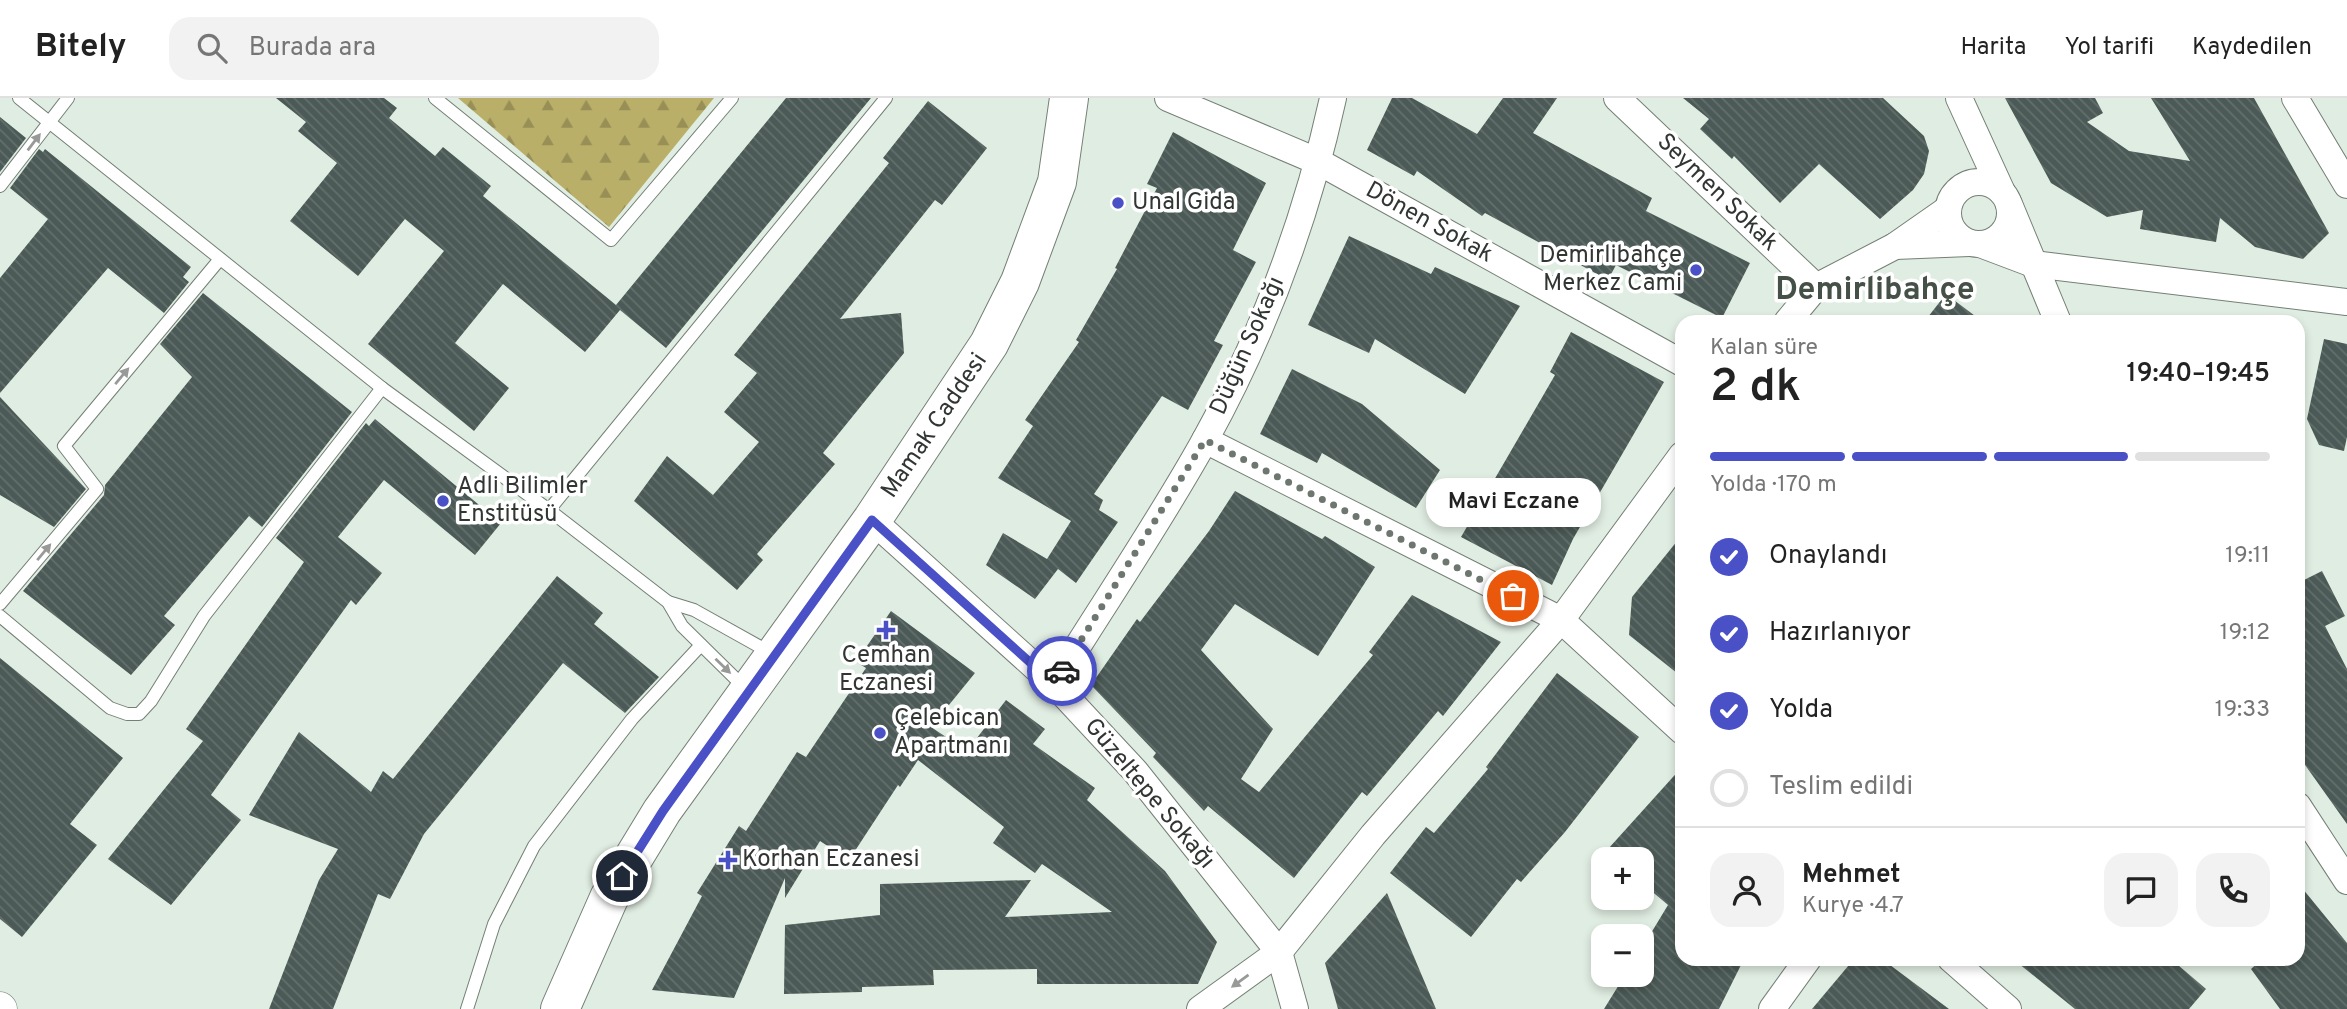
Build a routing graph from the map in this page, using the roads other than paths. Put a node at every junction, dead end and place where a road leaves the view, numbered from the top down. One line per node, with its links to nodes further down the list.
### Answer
1 (19, 98): 12 (lane)
2 (68, 98): 12 (lane)
3 (435, 98): 4 (lane)
4 (732, 98)
5 (886, 98): 31 (lane)
6 (1069, 98): 32 (main road, Mamak Caddesi)
7 (1168, 98): 14 (street, Dönen Sokak)
8 (1333, 98): 14 (street, Düğün Sokağı)
9 (1617, 98): 23 (street, Seymen Sokak)
10 (1959, 98): 13 (street)
11 (2295, 98): 15 (street)
12 (48, 122): 16 (lane, one-way to 12); 21 (lane)
13 (1982, 146): 17 (street); 18 (street)
14 (1319, 162): 27 (street, Dönen Sokak); 29 (street, Düğün Sokağı)
15 (2347, 184)
16 (0, 187)
17 (2004, 196): 18 (street); 19 (street); 22 (street)
18 (1953, 200): 19 (street); 20 (street)
19 (1975, 244): 20 (street); 22 (street)
20 (1895, 246): 23 (street)
21 (220, 259): 28 (lane); 34 (lane, one-way to 21)
22 (2033, 264): 24 (street); 26 (street)
23 (1816, 287): 25 (street)
24 (2347, 302)
25 (1793, 315)
26 (2056, 315)
27 (1675, 359)
28 (382, 388): 31 (lane); 35 (lane)
29 (1205, 440): 36 (street); 39 (street, Düğün Sokağı)
30 (1675, 465): 36 (street)
31 (549, 510): 33 (lane)
32 (872, 520): 38 (main road, Mamak Caddesi); 39 (street, Güzeltepe Sokağı)
33 (668, 603): 37 (lane); 38 (lane)
34 (0, 604)
35 (0, 616)
36 (1561, 620): 41 (street); 44 (street)
37 (701, 645): 40 (lane, one-way to 40); 47 (lane)
38 (775, 655): 40 (main road, Mamak Caddesi)
39 (1054, 684): 44 (street, Güzeltepe Sokağı)
40 (749, 691): 48 (main road, Mamak Caddesi)
41 (1675, 725)
42 (2305, 817): 43 (street)
43 (2347, 881)
44 (1279, 952): 49 (street, one-way to 49); 50 (street, Güzeltepe Sokağı)
45 (1803, 966): 51 (street)
46 (1959, 966): 52 (street)
47 (467, 1009)
48 (560, 1009)
49 (1200, 1009)
50 (1295, 1009)
51 (1772, 1009)
52 (2008, 1009)

